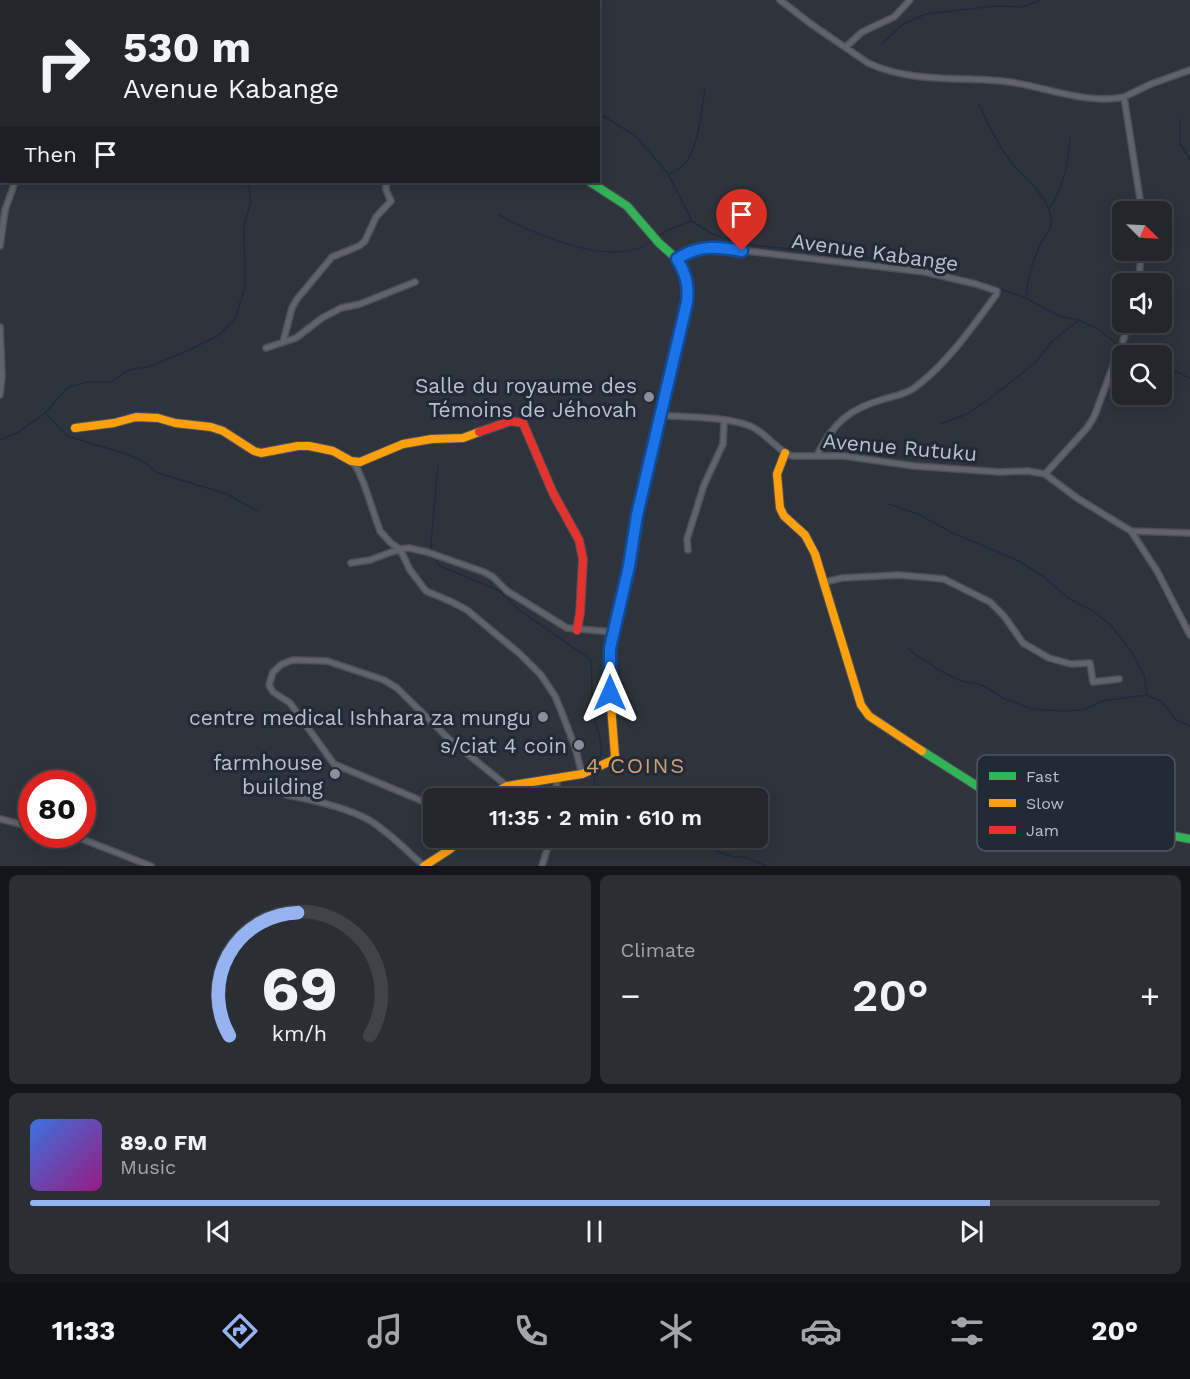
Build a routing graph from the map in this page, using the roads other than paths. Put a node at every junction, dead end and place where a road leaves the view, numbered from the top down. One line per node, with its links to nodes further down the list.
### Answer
1 (780, 0): 3 (street)
2 (910, 0): 3 (street)
3 (846, 47): 5 (street)
4 (1190, 70): 5 (street)
5 (1124, 97): 9 (street)
6 (15, 183): 10 (street)
7 (386, 183): 16 (street)
8 (592, 183): 11 (main road)
9 (1140, 201)
10 (0, 246)
11 (677, 259): 20 (main road); 24 (street, Avenue Kabange)
12 (415, 282): 16 (street)
13 (0, 327): 19 (street)
14 (1126, 333): 15 (street)
15 (1124, 341)
16 (283, 342): 17 (street)
17 (266, 348)
18 (1112, 369): 26 (street)
19 (0, 394)
20 (660, 415): 21 (street); 34 (main road)
21 (724, 421): 23 (street); 30 (street)
22 (75, 428): 25 (main road)
23 (784, 453): 24 (street, Avenue Rutuku); 32 (main road)
24 (817, 455): 26 (street, Avenue Rutuku)
25 (351, 461): 29 (street); 33 (main road)
26 (1045, 474): 27 (street)
27 (1131, 531): 28 (street); 35 (street)
28 (1190, 533)
29 (400, 549): 31 (street); 33 (street); 37 (street)
30 (688, 550)
31 (351, 563)
32 (825, 582): 36 (street); 40 (main road)
33 (577, 630): 34 (street)
34 (614, 632): 37 (main road)
35 (1190, 635)
36 (1119, 679)
37 (582, 774): 38 (main road)
38 (557, 778): 39 (main road); 42 (street)
39 (507, 786): 41 (main road); 44 (street)
40 (977, 786)
41 (503, 788)
42 (556, 788)
43 (287, 795): 53 (street)
44 (423, 801)
45 (0, 819): 46 (street)
46 (18, 824)
47 (1175, 836): 48 (main road)
48 (1190, 839)
49 (96, 845): 52 (street)
50 (452, 848): 53 (main road)
51 (548, 848): 54 (street)
52 (151, 866)
53 (424, 866)
54 (542, 866)

